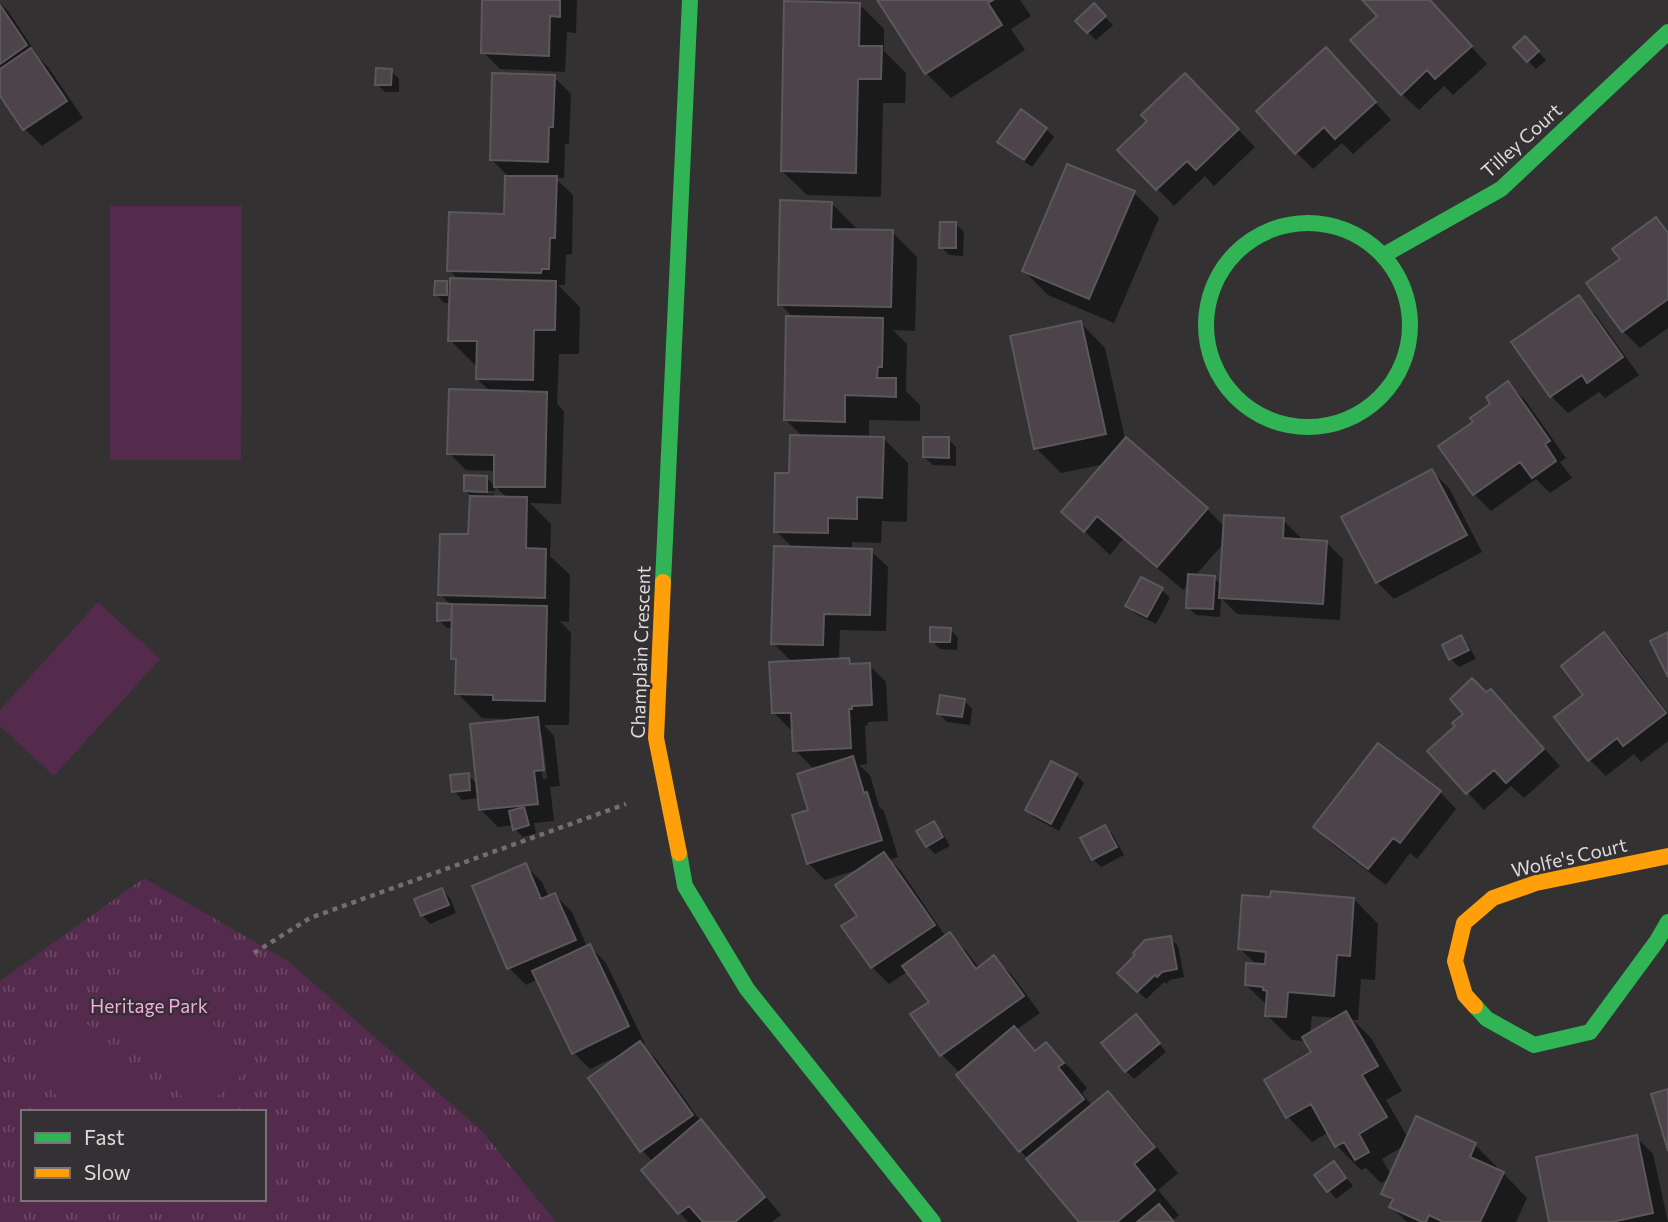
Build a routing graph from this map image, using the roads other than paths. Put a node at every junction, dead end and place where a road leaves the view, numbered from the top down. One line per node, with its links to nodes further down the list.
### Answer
1 (690, 0): 6 (street, Champlain Crescent)
2 (1668, 32): 3 (street, Tilley Court)
3 (1384, 255): 3 (street)
4 (1668, 856): 5 (street, Wolfe's Court)
5 (1668, 922)
6 (933, 1222)

